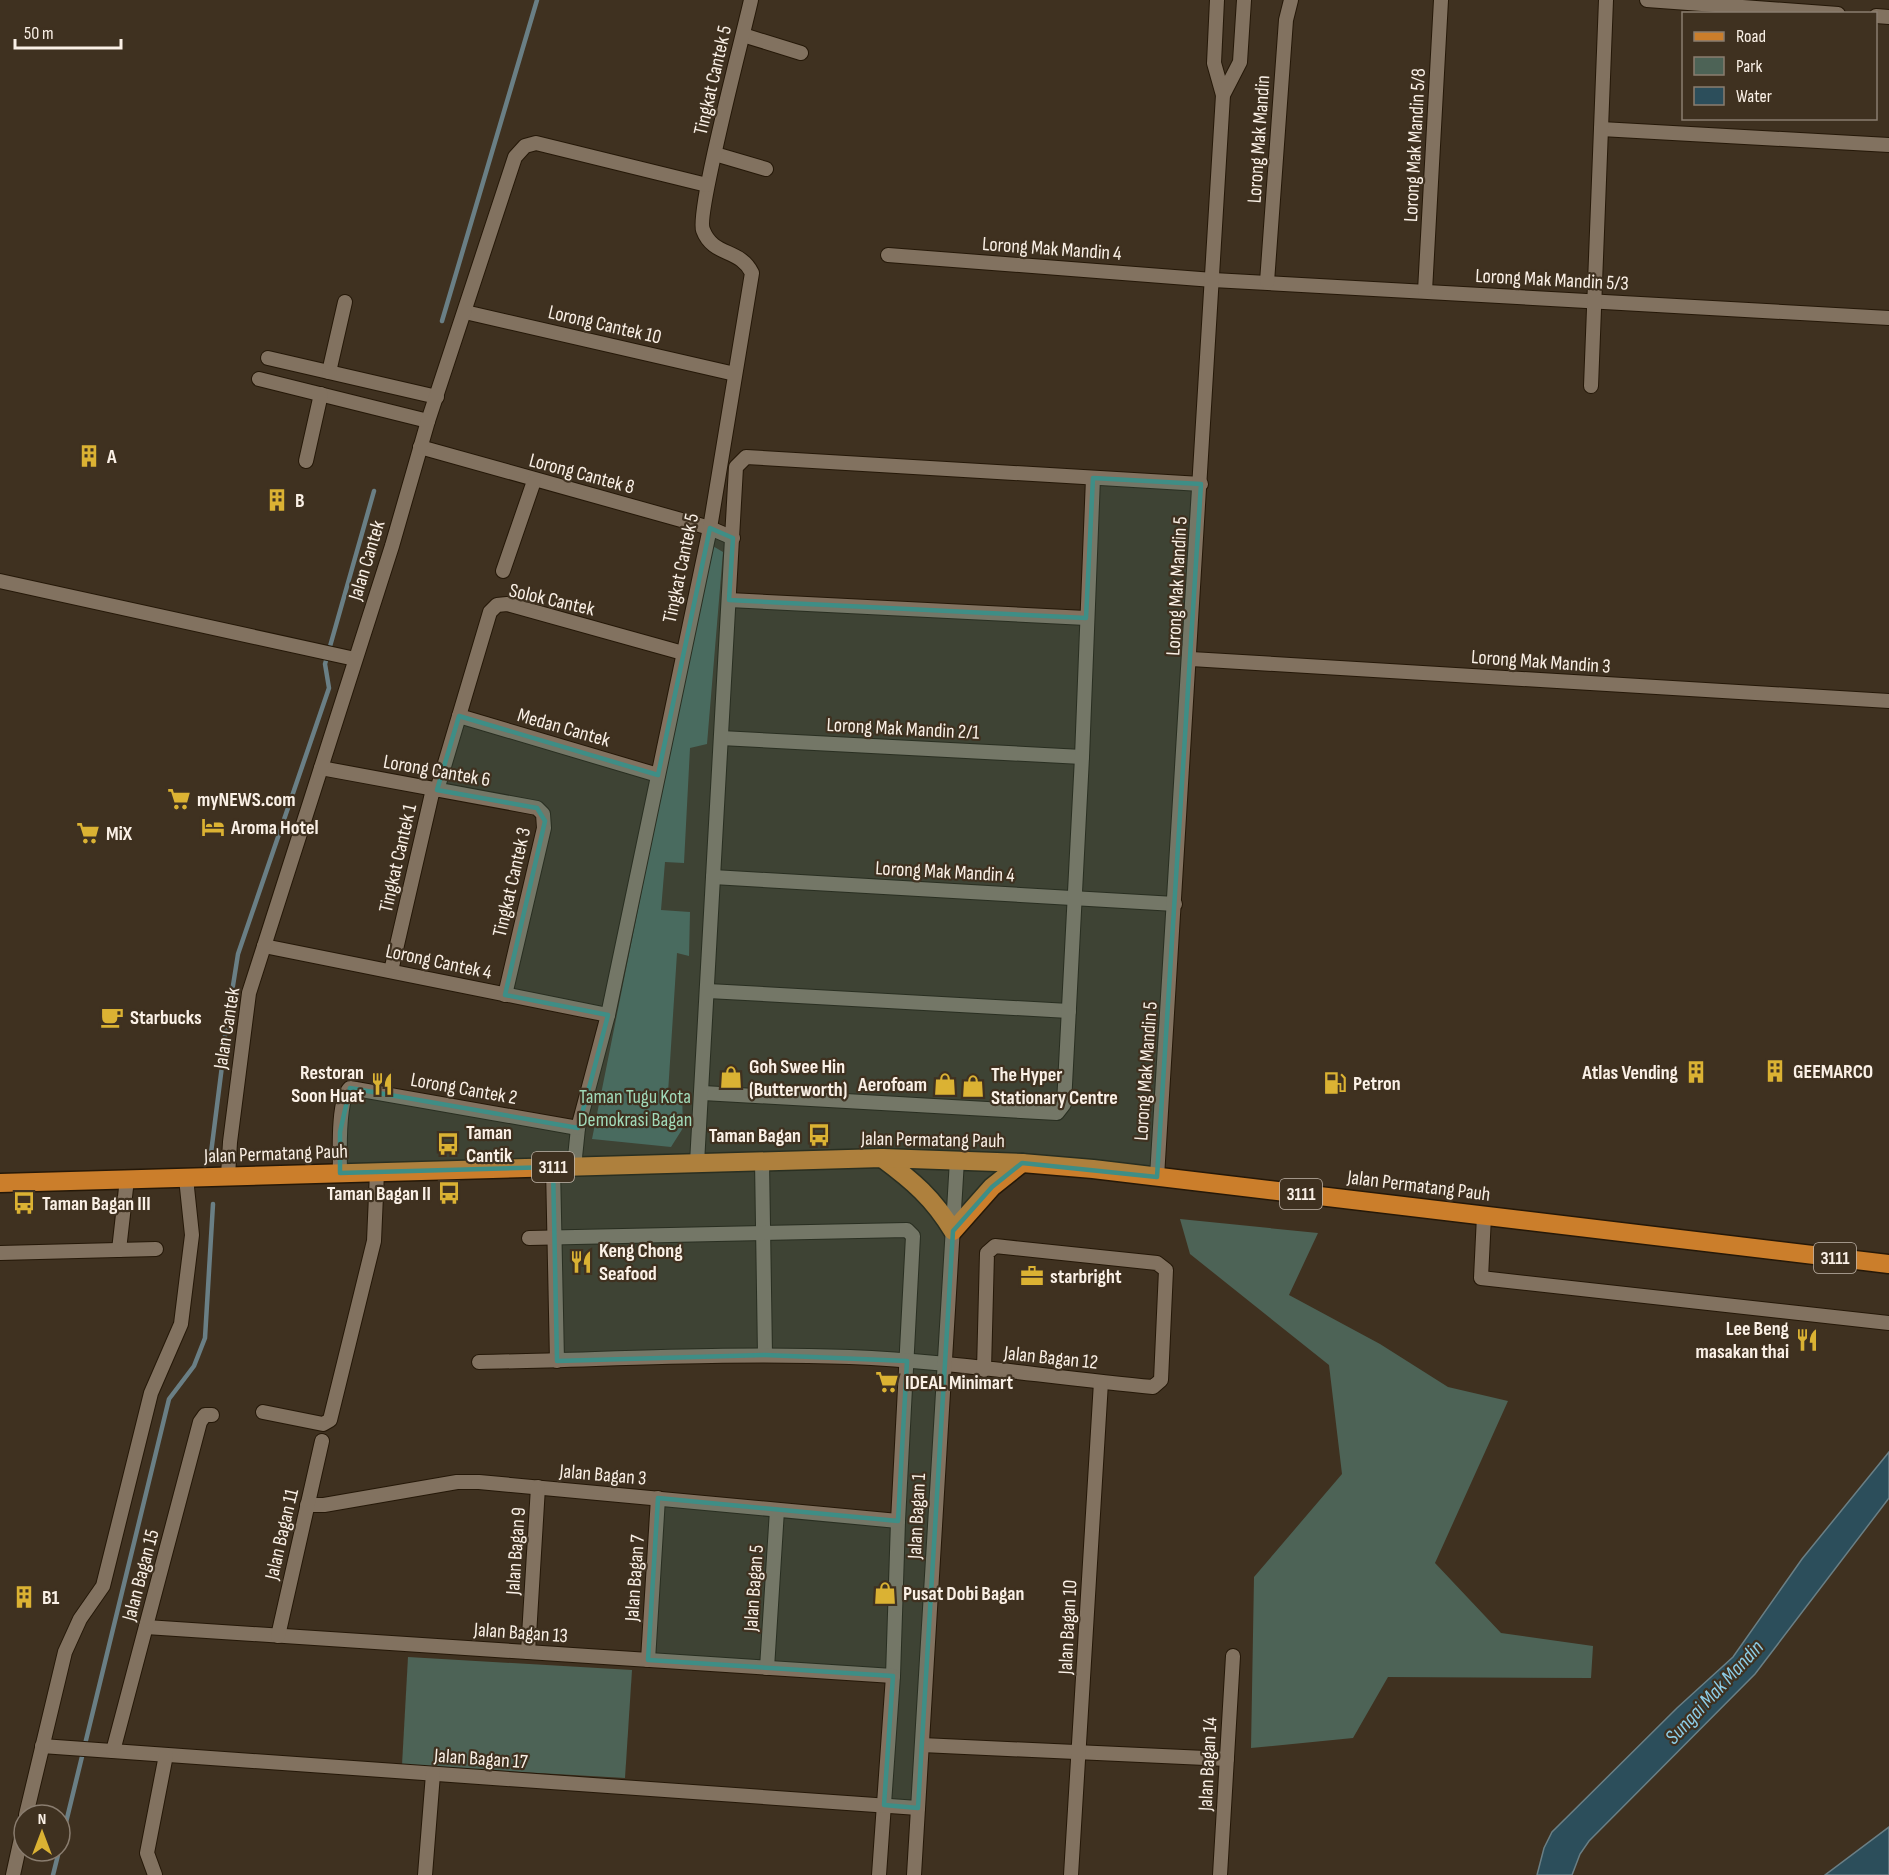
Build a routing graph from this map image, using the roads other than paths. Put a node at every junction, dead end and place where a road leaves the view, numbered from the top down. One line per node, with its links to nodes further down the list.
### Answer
1 (751, 0): 9 (street, Tingkat Cantek 5)
2 (1217, 0): 11 (street)
3 (1244, 0): 11 (street, Lorong Mak Mandin 5)
4 (1291, 0): 19 (street, Lorong Mak Mandin)
5 (1441, 0): 20 (street, Lorong Mak Mandin 5/8)
6 (1606, 0): 12 (street)
7 (1647, 0): 8 (street)
8 (1811, 12)
9 (743, 35): 10 (street); 14 (street, Tingkat Cantek 5)
10 (801, 53)
11 (1223, 95): 18 (street, Lorong Mak Mandin 5)
12 (1601, 129): 13 (street); 21 (street)
13 (1889, 145)
14 (715, 154): 15 (street); 16 (street, Tingkat Cantek 5)
15 (766, 169)
16 (707, 185): 23 (street, Jalan Cantek); 27 (street, Tingkat Cantek 5)
17 (888, 255): 18 (street, Lorong Mak Mandin 4)
18 (1213, 280): 19 (street, Lorong Mak Mandin 5/3); 37 (street, Lorong Mak Mandin 5)
19 (1266, 282): 20 (street, Lorong Mak Mandin 5/3)
20 (1425, 291): 21 (street, Lorong Mak Mandin 5/3)
21 (1594, 300): 24 (street, Lorong Mak Mandin 5/3); 29 (street)
22 (345, 302): 26 (street)
23 (465, 312): 27 (street, Lorong Cantek 10); 31 (street, Jalan Cantek)
24 (1889, 318)
25 (268, 358): 26 (street)
26 (329, 372): 31 (street)
27 (735, 374): 38 (street, Tingkat Cantek 5)
28 (259, 379): 30 (street)
29 (1591, 386)
30 (321, 394): 32 (street); 34 (street)
31 (437, 397): 32 (street, Jalan Cantek)
32 (428, 421): 33 (street, Jalan Cantek)
33 (420, 447): 36 (street, Lorong Cantek 8); 45 (street, Jalan Cantek)
34 (306, 461)
35 (1093, 478): 37 (street); 39 (street); 43 (street)
36 (534, 481): 38 (street, Lorong Cantek 8); 40 (street)
37 (1201, 484): 46 (street, Lorong Mak Mandin 5)
38 (710, 528): 39 (street, Lorong Cantek 8); 44 (street, Tingkat Cantek 5)
39 (733, 538): 42 (street)
40 (503, 571)
41 (0, 582): 45 (street)
42 (729, 600): 43 (street); 49 (street)
43 (1086, 618): 50 (street)
44 (683, 653): 48 (street, Solok Cantek); 52 (street, Tingkat Cantek 5)
45 (349, 658): 51 (street, Jalan Cantek)
46 (1191, 659): 47 (street, Lorong Mak Mandin 3); 57 (street, Lorong Mak Mandin 5)
47 (1889, 700)
48 (459, 716): 52 (street, Medan Cantek); 53 (street, Solok Cantek)
49 (721, 738): 50 (street, Lorong Mak Mandin 2/1); 55 (street)
50 (1082, 757): 56 (street)
51 (321, 768): 53 (street, Lorong Cantek 6); 58 (street, Jalan Cantek)
52 (658, 775): 63 (street, Tingkat Cantek 5)
53 (435, 789): 54 (street, Lorong Cantek 6); 59 (street, Tingkat Cantek 1)
54 (543, 814): 61 (street, Tingkat Cantek 3)
55 (713, 877): 56 (street, Lorong Mak Mandin 4); 60 (street)
56 (1076, 898): 57 (street, Lorong Mak Mandin 4); 62 (street)
57 (1175, 904): 76 (street, Lorong Mak Mandin 5)
58 (264, 945): 59 (street, Lorong Cantek 4); 75 (street, Jalan Cantek)
59 (391, 972): 61 (street, Lorong Cantek 4)
60 (708, 991): 62 (street); 64 (street)
61 (505, 995): 63 (street, Lorong Cantek 4)
62 (1069, 1011): 64 (street)
63 (608, 1016): 65 (street, Tingkat Cantek 5)
64 (703, 1093): 69 (street)
65 (578, 1128): 72 (street, Tingkat Cantek 5); 74 (street, Lorong Cantek 2)
66 (882, 1158): 67 (main road, Jalan Permatang Pauh / 3111); 68 (main road, Jalan Permatang Pauh / 3111); 82 (main road)
67 (957, 1160): 70 (main road, Jalan Permatang Pauh / 3111); 82 (street, Jalan Bagan 1)
68 (762, 1161): 69 (main road, Jalan Permatang Pauh / 3111); 81 (street)
69 (697, 1163): 72 (main road, Jalan Permatang Pauh / 3111)
70 (1022, 1163): 76 (main road, Jalan Permatang Pauh / 3111); 82 (main road)
71 (553, 1167): 72 (main road, Jalan Permatang Pauh / 3111); 73 (main road, Jalan Permatang Pauh / 3111); 84 (street)
72 (574, 1167)
73 (377, 1172): 74 (main road, Jalan Permatang Pauh / 3111); 97 (street)
74 (339, 1173): 75 (main road, Jalan Permatang Pauh / 3111)
75 (226, 1177): 77 (main road, Jalan Permatang Pauh / 3111)
76 (1157, 1177): 80 (main road, Jalan Permatang Pauh / 3111)
77 (191, 1178): 78 (main road, Jalan Permatang Pauh / 3111); 113 (street)
78 (127, 1179): 79 (main road, Jalan Permatang Pauh / 3111); 86 (street)
79 (0, 1183)
80 (1484, 1216): 88 (main road, Jalan Permatang Pauh / 3111); 89 (street)
81 (763, 1232): 84 (street); 90 (street); 92 (street, Jalan Bagan 1)
82 (953, 1232): 94 (street, Jalan Bagan 1)
83 (530, 1238): 84 (street)
84 (555, 1238): 91 (street)
85 (156, 1249): 86 (street)
86 (119, 1250): 87 (street)
87 (0, 1253)
88 (1889, 1264)
89 (1889, 1323)
90 (765, 1355): 91 (street); 92 (street)
91 (557, 1361): 93 (street)
92 (907, 1361): 94 (street); 104 (street, Jalan Bagan 1)
93 (479, 1362)
94 (945, 1365): 95 (street, Jalan Bagan 12); 112 (street, Jalan Bagan 1)
95 (984, 1370): 96 (street, Jalan Bagan 12); 96 (street, Jalan Bagan 12)
96 (1101, 1382): 115 (street, Jalan Bagan 10)
97 (263, 1412)
98 (212, 1415): 105 (street, Jalan Bagan 15)
99 (322, 1441): 102 (street, Jalan Bagan 11)
100 (538, 1487): 101 (street, Jalan Bagan 3); 102 (street, Jalan Bagan 3); 107 (street, Jalan Bagan 9)
101 (658, 1498): 103 (street, Jalan Bagan 3); 109 (street, Jalan Bagan 7)
102 (307, 1505): 106 (street, Jalan Bagan 11)
103 (777, 1510): 104 (street, Jalan Bagan 3); 110 (street, Jalan Bagan 5)
104 (898, 1521): 111 (street, Jalan Bagan 1)
105 (146, 1627): 106 (street, Jalan Bagan 13); 114 (street, Jalan Bagan 15)
106 (278, 1636): 107 (street, Jalan Bagan 13)
107 (528, 1652): 109 (street, Jalan Bagan 13)
108 (1233, 1656): 117 (street, Jalan Bagan 14)
109 (648, 1660): 110 (street, Jalan Bagan 13)
110 (768, 1668): 111 (street, Jalan Bagan 13)
111 (893, 1676): 120 (street, Jalan Bagan 1)
112 (922, 1745): 115 (street); 121 (street, Jalan Bagan 1)
113 (42, 1746): 114 (street, Jalan Bagan 17); 119 (street)
114 (112, 1751): 116 (street, Jalan Bagan 17)
115 (1079, 1752): 117 (street); 126 (street, Jalan Bagan 10)
116 (166, 1755): 118 (street, Jalan Bagan 17); 122 (street)
117 (1227, 1759): 127 (street, Jalan Bagan 14)
118 (433, 1774): 120 (street, Jalan Bagan 17); 123 (street)
119 (29, 1803)
120 (884, 1805): 121 (street, Jalan Bagan 17); 124 (street, Jalan Bagan 1)
121 (918, 1808): 125 (street, Jalan Bagan 1)
122 (155, 1875)
123 (425, 1875)
124 (879, 1875)
125 (914, 1875)
126 (1071, 1875)
127 (1220, 1875)

